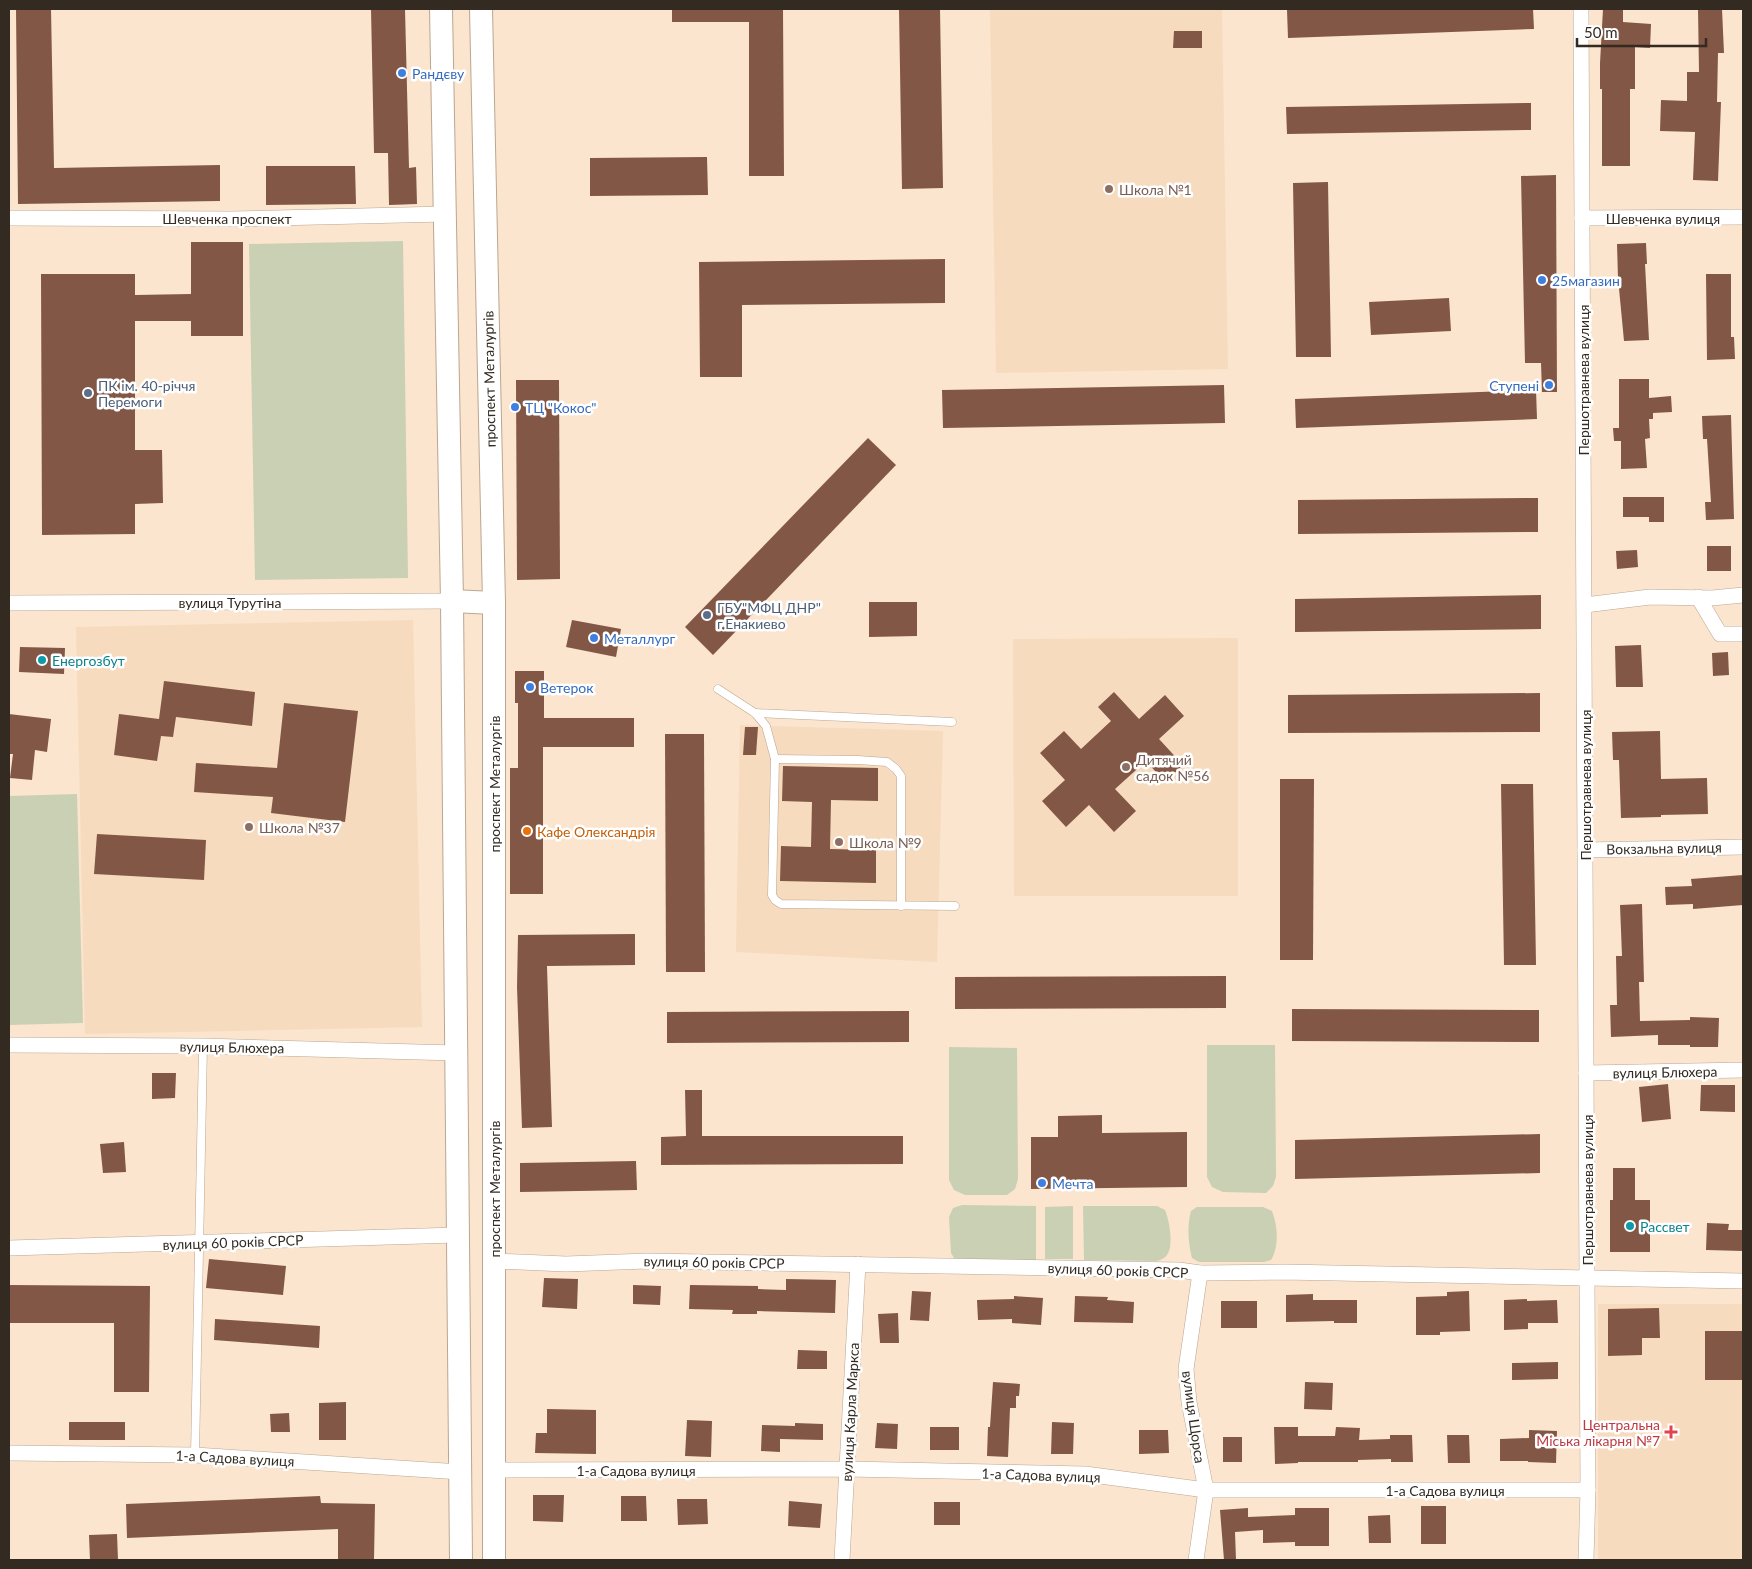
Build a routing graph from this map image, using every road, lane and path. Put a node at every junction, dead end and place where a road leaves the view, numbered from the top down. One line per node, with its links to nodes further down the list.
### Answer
1 (441, 9): 4 (street)
2 (481, 9): 12 (street, проспект Металургів)
3 (1581, 9): 7 (street, Першотравнева вулиця)
4 (444, 214): 6 (street, Шевченка проспект); 10 (street)
5 (1743, 217): 7 (street, Шевченка вулиця)
6 (9, 218)
7 (1582, 218): 13 (street, Першотравнева вулиця)
8 (1743, 595): 9 (street)
9 (1698, 598): 13 (street); 14 (street)
10 (452, 601): 11 (street, вулиця Турутіна); 12 (street); 25 (street)
11 (9, 603)
12 (494, 603): 28 (street, проспект Металургів)
13 (1585, 605): 20 (street, Першотравнева вулиця)
14 (1743, 634)
15 (718, 689): 16 (lane)
16 (755, 713): 17 (lane); 18 (lane)
17 (952, 722)
18 (775, 759): 21 (lane); 21 (lane)
19 (1743, 847): 20 (street, Вокзальна вулиця)
20 (1585, 850): 27 (street, Першотравнева вулиця)
21 (901, 906): 22 (lane)
22 (955, 906)
23 (9, 1045): 24 (street, вулиця Блюхера)
24 (203, 1046): 25 (street, вулиця Блюхера); 39 (lane)
25 (455, 1053): 29 (street)
26 (1743, 1070): 27 (street, вулиця Блюхера)
27 (1586, 1074): 36 (street, Першотравнева вулиця)
28 (494, 1078): 29 (street); 33 (street, проспект Металургів)
29 (456, 1081): 30 (street)
30 (458, 1235): 31 (street, вулиця 60 років СРСР); 32 (street)
31 (9, 1248)
32 (458, 1260): 33 (street); 42 (street)
33 (494, 1261): 34 (street, вулиця 60 років СРСР); 41 (street, проспект Металургів)
34 (858, 1264): 35 (street, вулиця 60 років СРСР); 40 (street, вулиця Карла Маркса)
35 (1200, 1273): 36 (street, вулиця 60 років СРСР); 43 (street, вулиця Щорса)
36 (1587, 1278): 37 (street, вулиця 60 років СРСР); 44 (street, Першотравнева вулиця)
37 (1743, 1280)
38 (9, 1453): 39 (street, 1-а Садова вулиця)
39 (195, 1455): 42 (street, 1-а Садова вулиця)
40 (847, 1469): 41 (street, 1-а Садова вулиця); 43 (street, 1-а Садова вулиця); 47 (street, вулиця Карла Маркса)
41 (494, 1470): 42 (street); 46 (street, проспект Металургів)
42 (461, 1472): 45 (street)
43 (1206, 1490): 44 (street, 1-а Садова вулиця); 48 (street, вулиця Щорса)
44 (1588, 1490): 49 (street, Першотравнева вулиця)
45 (461, 1560)
46 (494, 1560)
47 (842, 1560)
48 (1196, 1560)
49 (1586, 1560)

